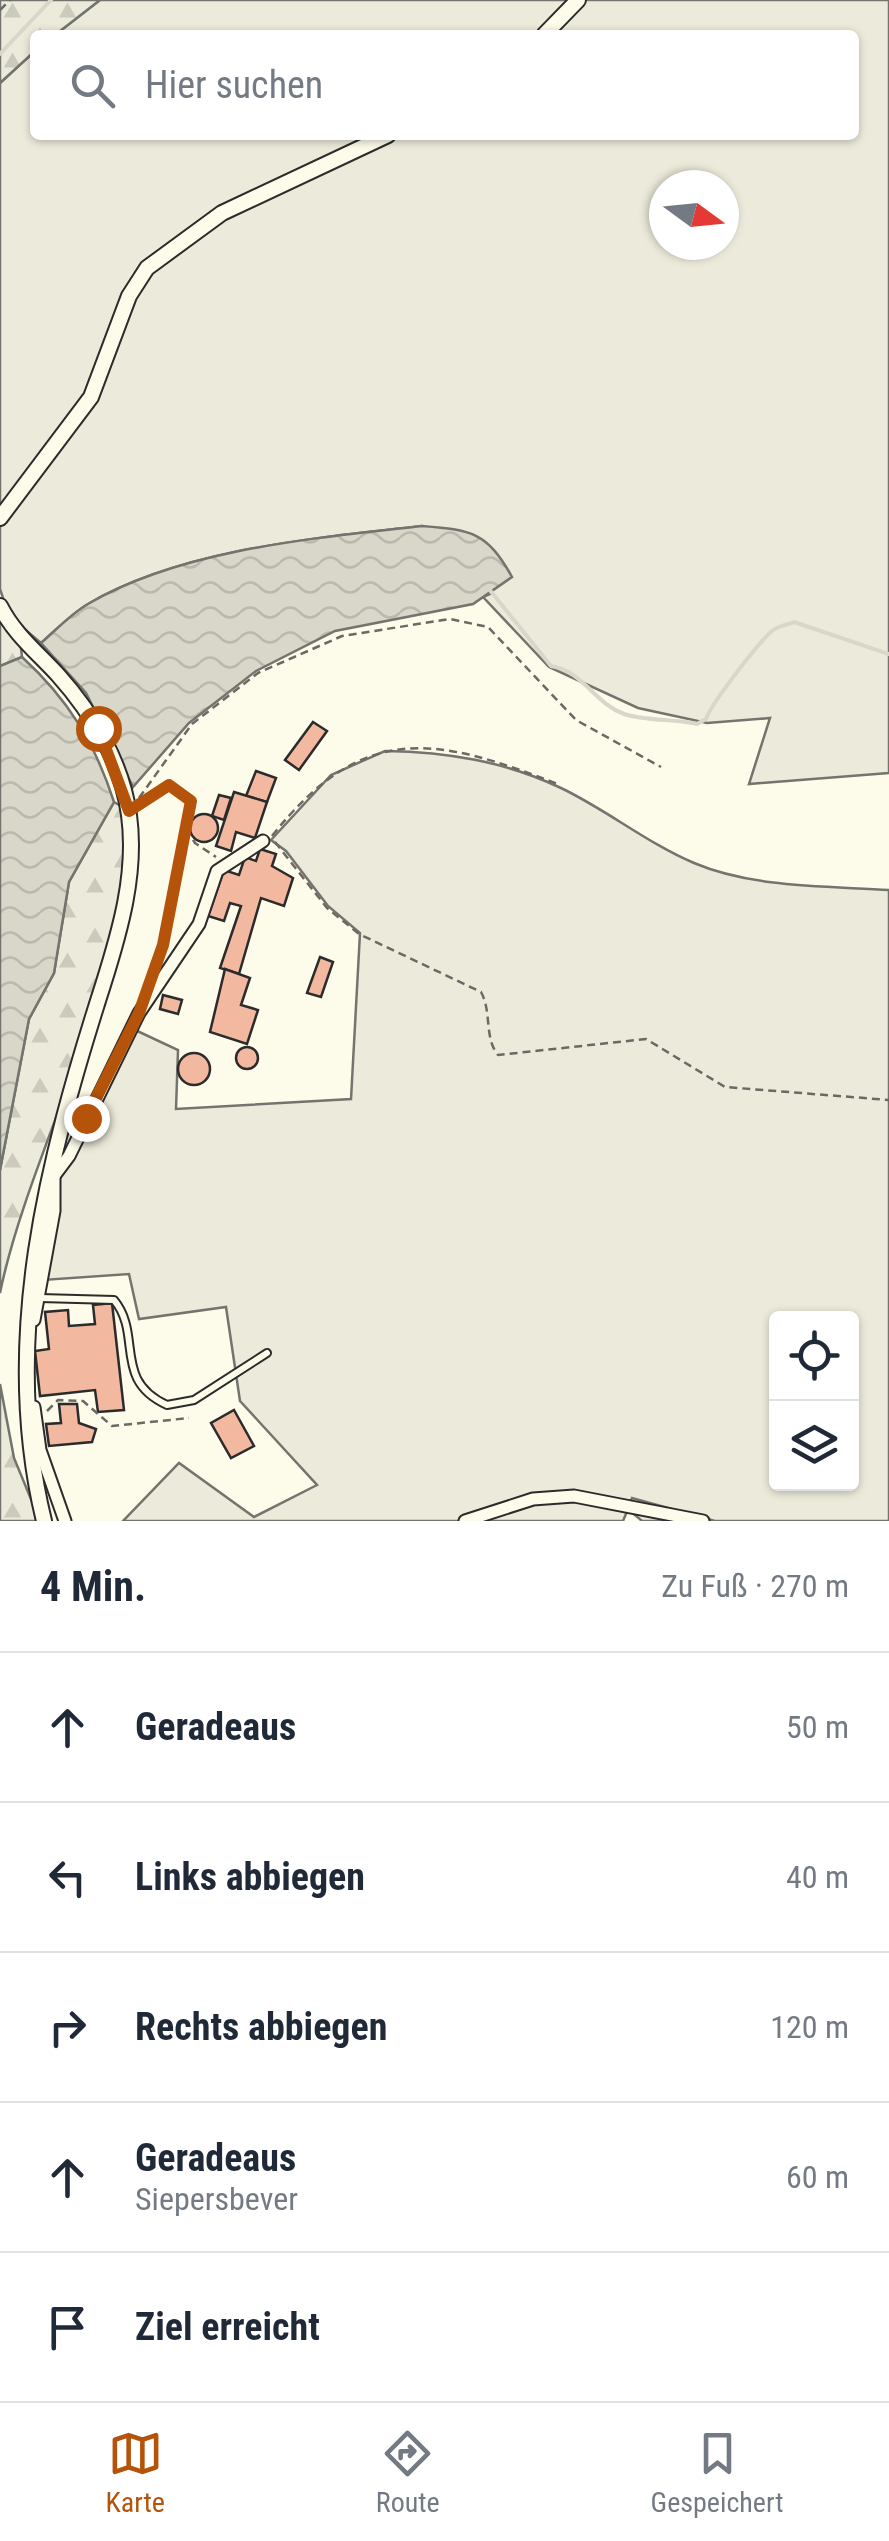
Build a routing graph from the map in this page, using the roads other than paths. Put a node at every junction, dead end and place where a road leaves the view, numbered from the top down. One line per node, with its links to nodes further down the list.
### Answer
1 (578, 0): 2 (street)
2 (549, 30)
3 (377, 140): 4 (street)
4 (0, 518)
5 (0, 606): 7 (street)
6 (263, 842): 8 (street)
7 (36, 1173): 8 (street); 9 (street)
8 (54, 1176): 10 (street)
9 (30, 1192)
10 (38, 1298): 11 (lane); 14 (street)
11 (267, 1353)
12 (15, 1456): 13 (street)
13 (44, 1521)
14 (65, 1521)
15 (465, 1521): 16 (street)
16 (702, 1521)

